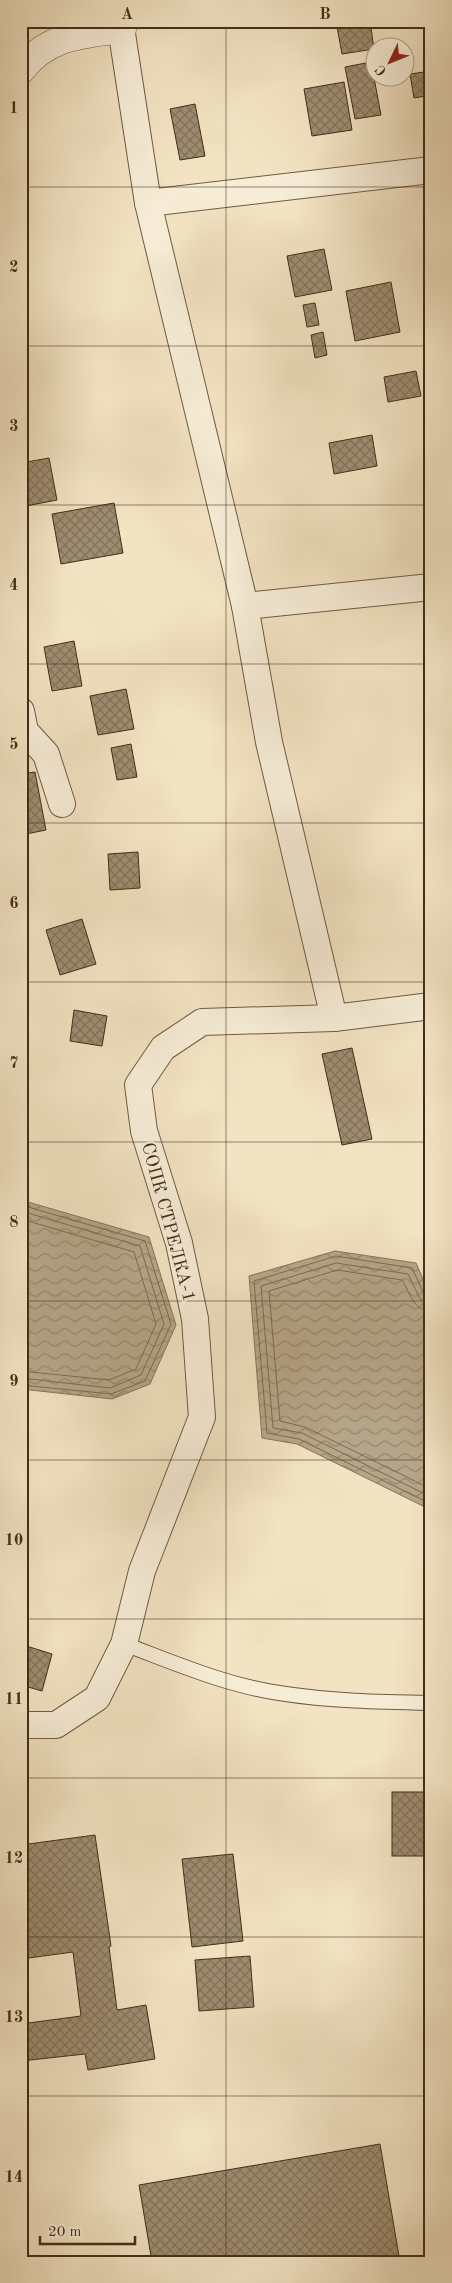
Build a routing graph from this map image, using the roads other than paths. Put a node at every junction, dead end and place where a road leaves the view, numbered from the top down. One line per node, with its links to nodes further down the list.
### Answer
1 (121, 25): 2 (street); 4 (street)
2 (21, 70)
3 (431, 170): 4 (street)
4 (148, 203): 6 (street)
5 (431, 587): 6 (street)
6 (245, 606): 10 (street)
7 (21, 711): 8 (street)
8 (62, 804)
9 (431, 1006): 10 (street, СОПК СТРЕЛКА-1)
10 (334, 1018): 11 (street, СОПК СТРЕЛКА-1)
11 (124, 1644): 12 (lane); 13 (street, СОПК СТРЕЛКА-1)
12 (431, 1703)
13 (21, 1725)

